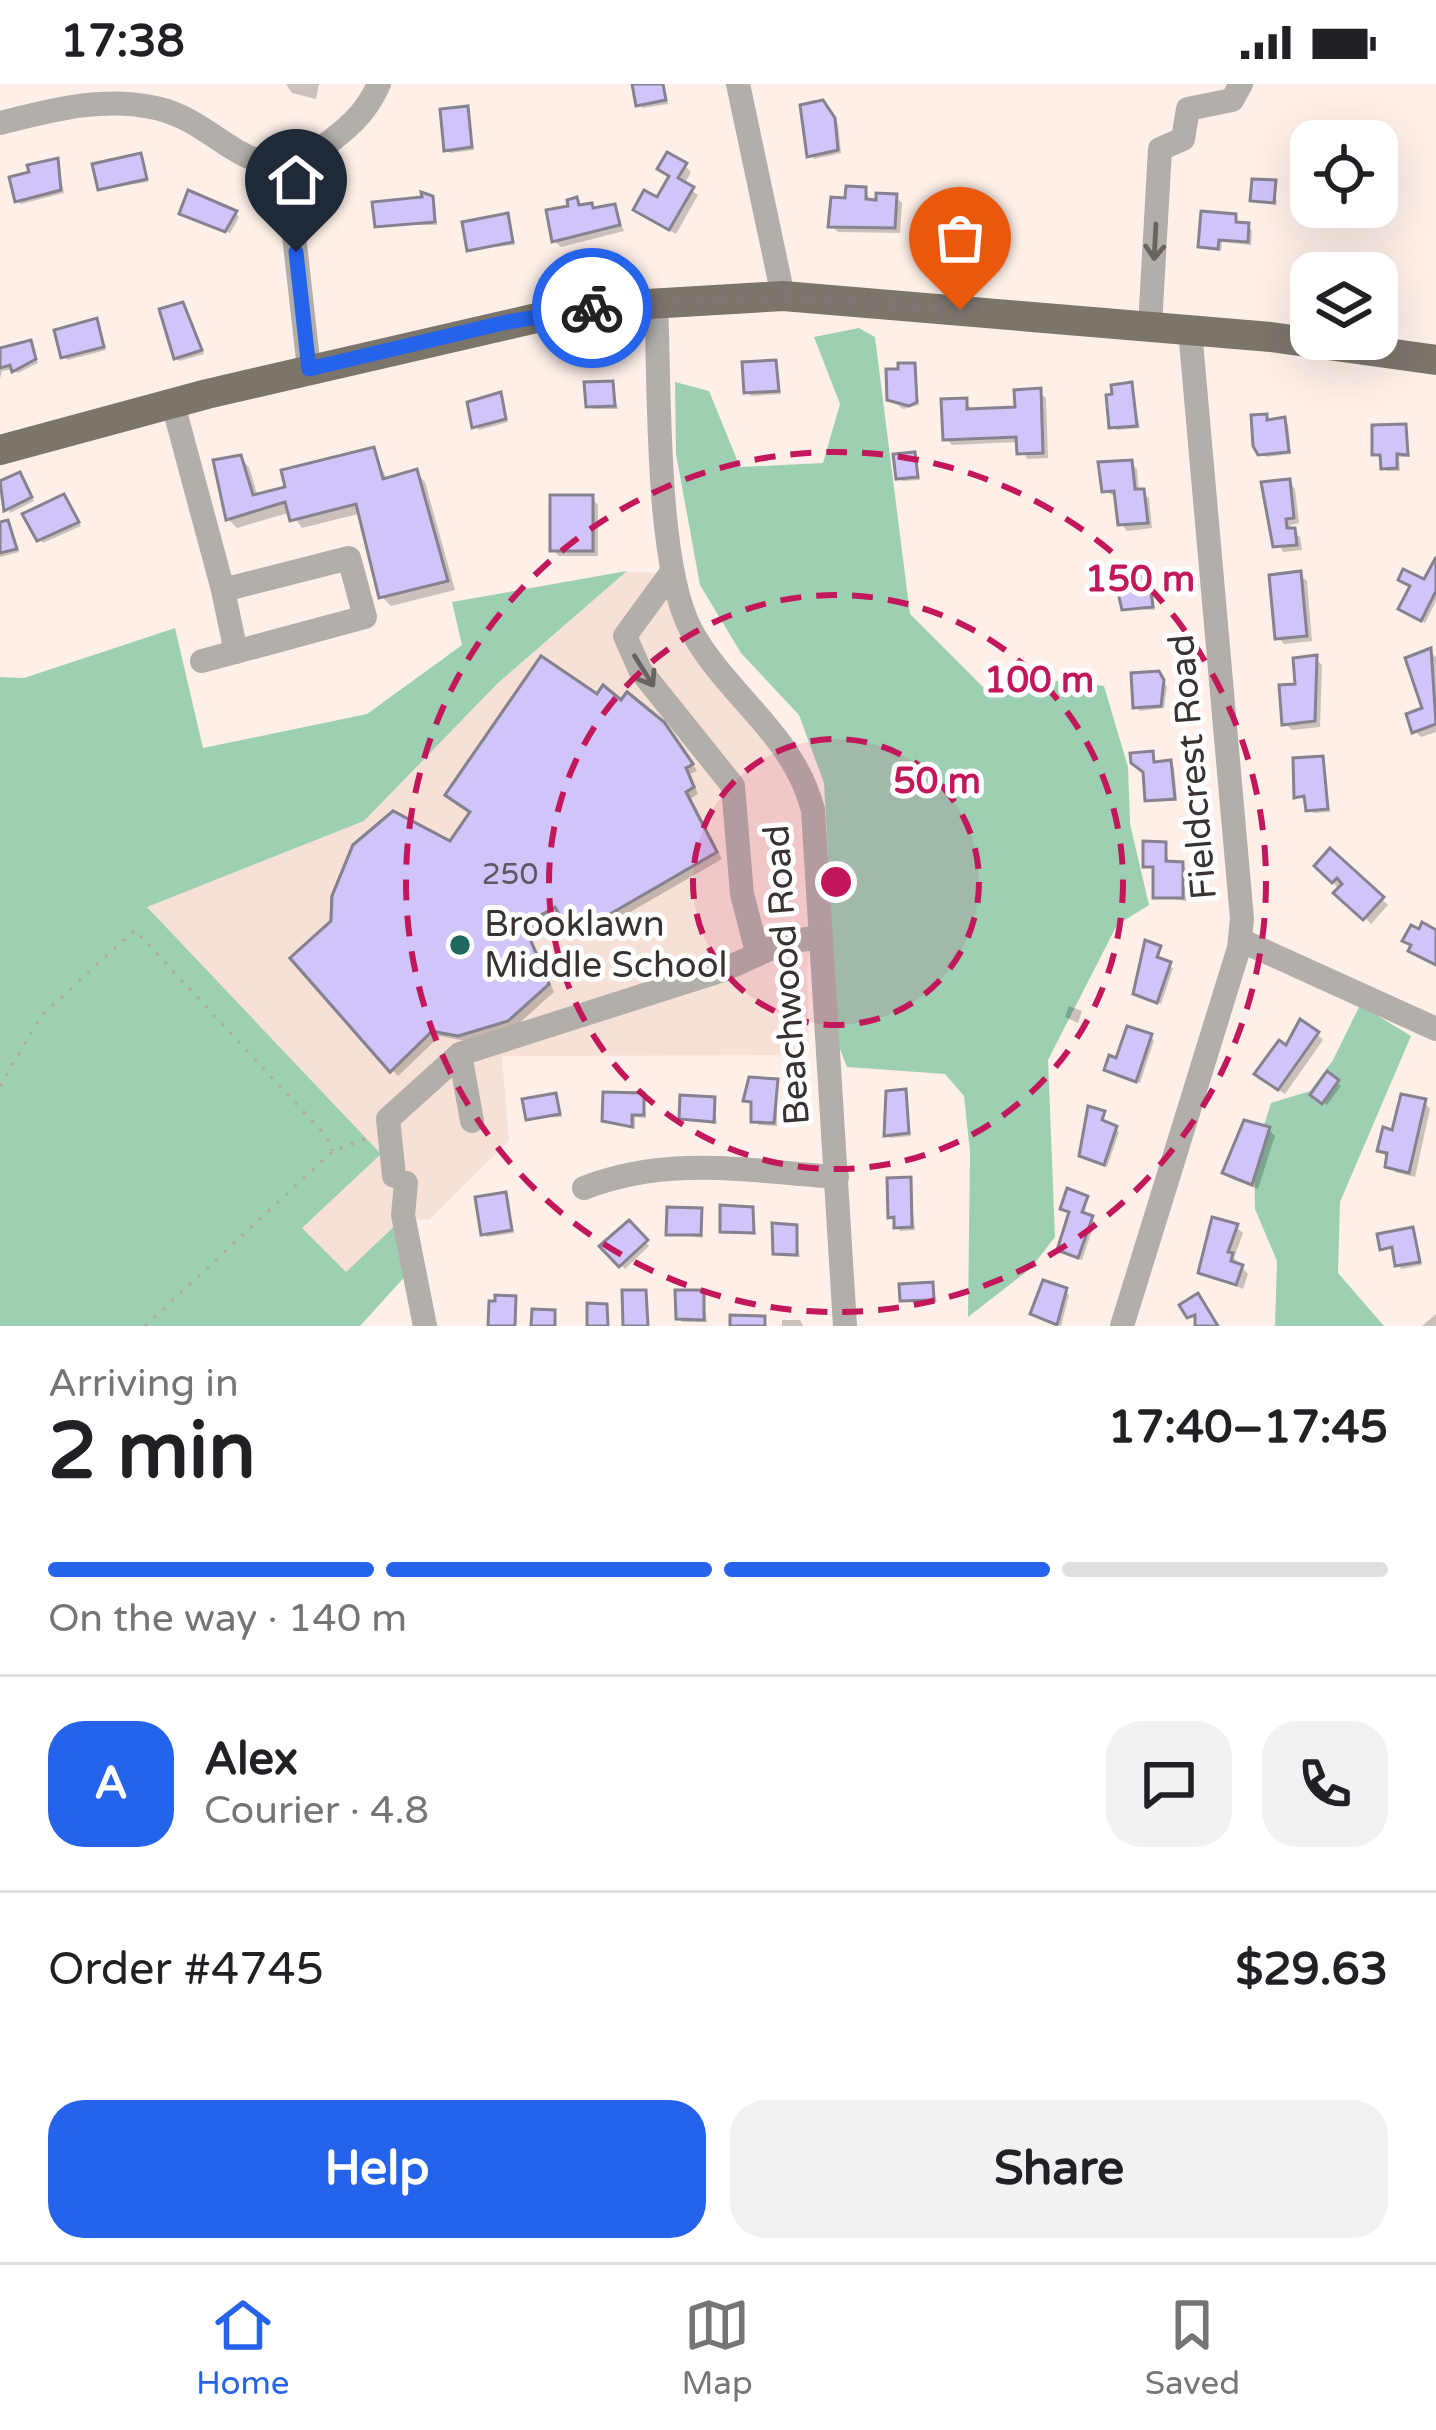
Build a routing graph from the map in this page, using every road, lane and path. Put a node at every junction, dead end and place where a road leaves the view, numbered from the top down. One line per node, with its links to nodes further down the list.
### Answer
1 (379, 84): 5 (street)
2 (738, 84): 6 (street)
3 (1241, 84): 8 (street, one-way to 8)
4 (0, 123): 5 (street)
5 (286, 164): 11 (street)
6 (783, 296): 7 (main road); 8 (main road)
7 (656, 304): 11 (main road); 14 (street, Beachwood Road)
8 (1150, 326): 9 (main road)
9 (1190, 330): 10 (main road); 19 (street, Fieldcrest Road)
10 (1436, 359)
11 (309, 369): 12 (main road)
12 (172, 404): 13 (main road); 15 (street)
13 (0, 450)
14 (670, 573): 18 (street, Beachwood Road); 20 (street, one-way to 20)
15 (223, 590): 16 (street); 16 (street)
16 (236, 652): 17 (street)
17 (202, 661)
18 (821, 938): 20 (street); 27 (street, Beachwood Road)
19 (1240, 940): 21 (street); 32 (street, Fieldcrest Road)
20 (757, 952): 22 (street)
21 (1436, 1029)
22 (460, 1054): 24 (street); 25 (street)
23 (0, 1086): 26 (path)
24 (472, 1121)
25 (390, 1132): 26 (path); 30 (street)
26 (333, 1151): 29 (path)
27 (837, 1177): 28 (street); 31 (street, Beachwood Road)
28 (584, 1188)
29 (145, 1326)
30 (424, 1326)
31 (845, 1326)
32 (1122, 1326)

